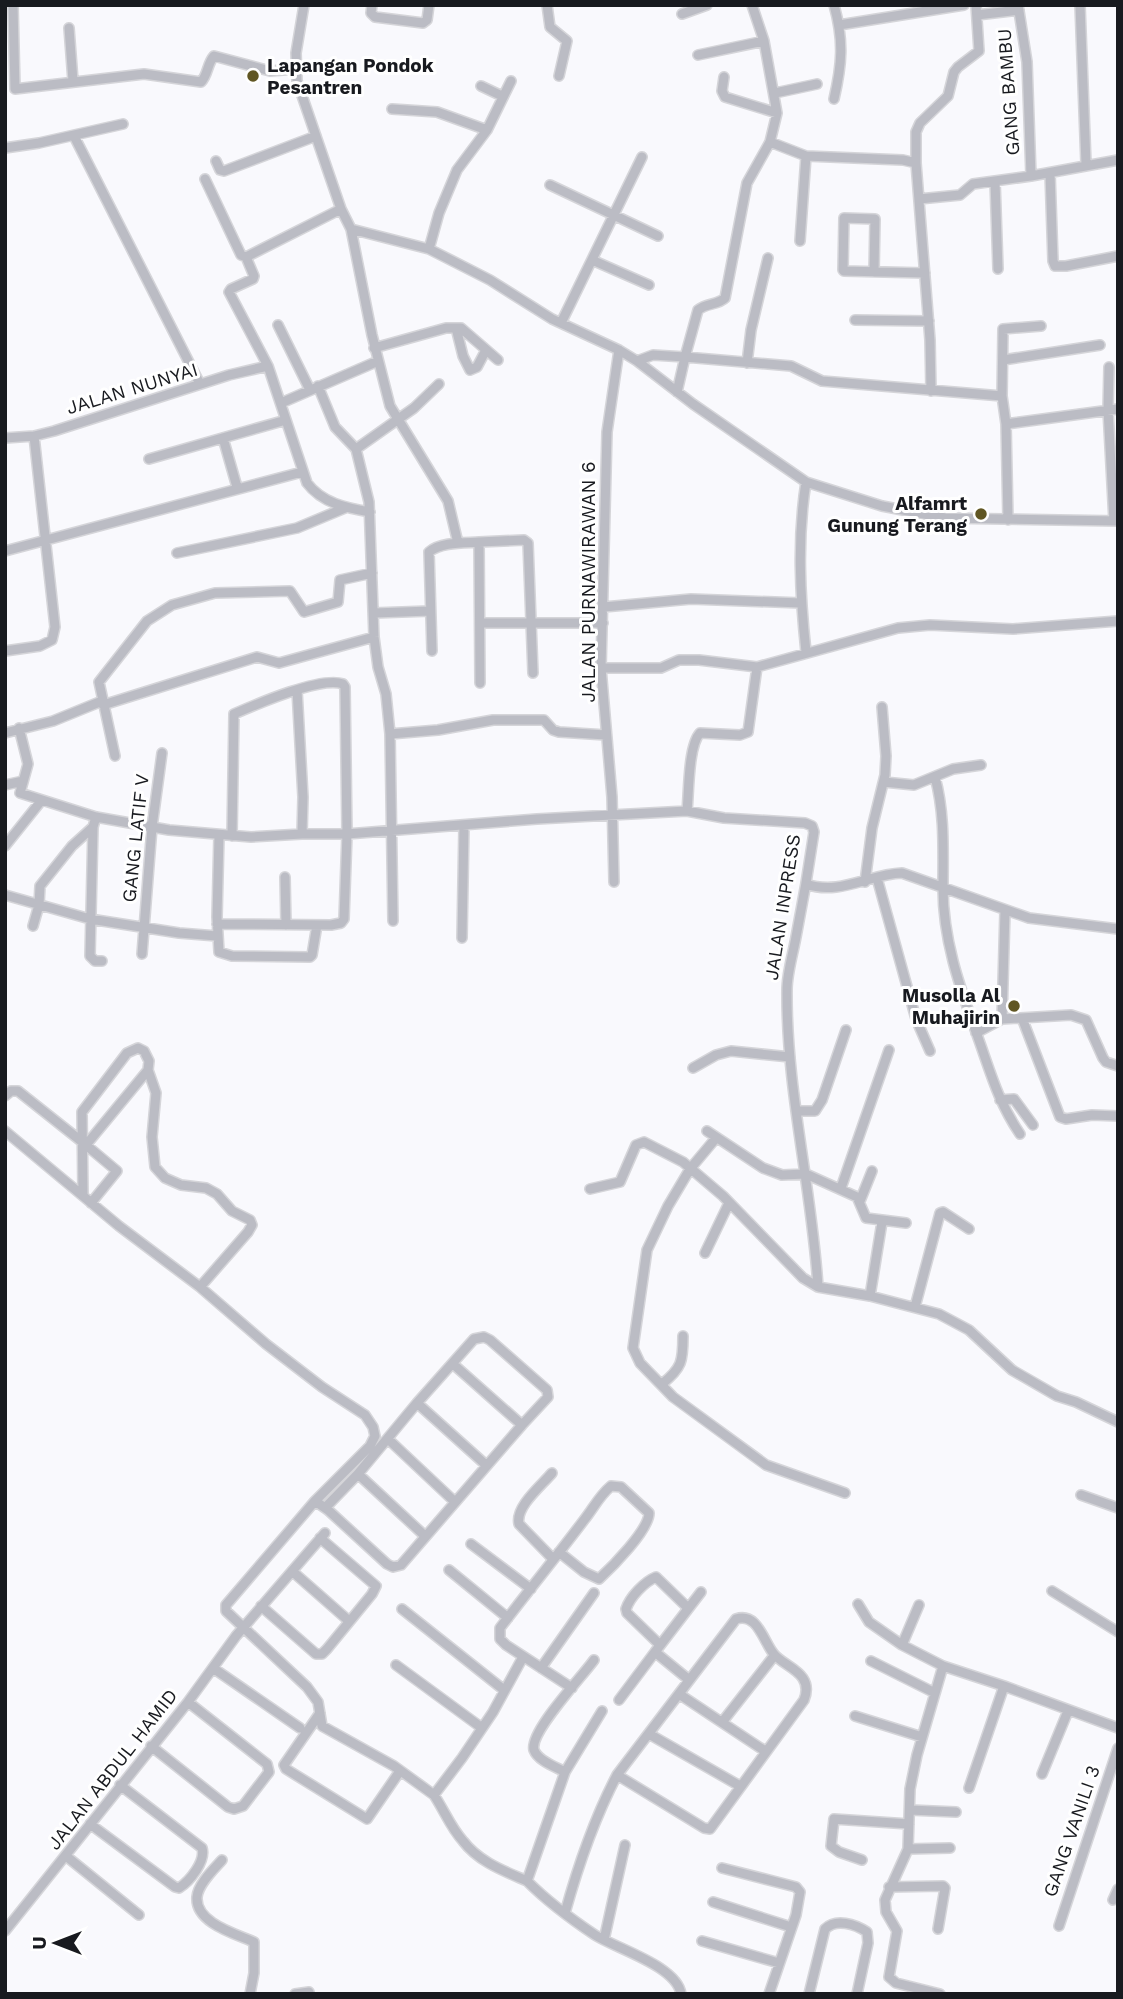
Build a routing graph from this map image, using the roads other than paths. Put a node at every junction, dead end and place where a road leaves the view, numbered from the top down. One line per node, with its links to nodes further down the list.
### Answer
1 (13, 5): 25 (street)
2 (304, 5): 18 (street)
3 (372, 5): 4 (street)
4 (429, 5)
5 (547, 5): 19 (street)
6 (708, 5): 13 (street)
7 (752, 5): 16 (street)
8 (834, 5): 14 (street)
9 (964, 5): 14 (street)
10 (1080, 5): 42 (street)
11 (1018, 8): 12 (street); 44 (street, GANG BAMBU)
12 (977, 10): 41 (street)
13 (682, 14)
14 (839, 25): 28 (street)
15 (69, 27): 21 (street)
16 (764, 41): 17 (street); 26 (street)
17 (698, 55)
18 (296, 69): 21 (street); 34 (street)
19 (559, 76)
20 (724, 77): 30 (street)
21 (73, 81): 25 (street)
22 (510, 81): 27 (street)
23 (817, 84): 26 (street)
24 (481, 86): 27 (street)
25 (10, 90)
26 (775, 93): 30 (street)
27 (502, 96): 32 (street)
28 (834, 99)
29 (392, 109): 32 (street)
30 (778, 113): 35 (street)
31 (123, 124): 33 (street)
32 (486, 130): 54 (street)
33 (74, 136): 36 (street); 81 (street)
34 (316, 136): 40 (street); 49 (street)
35 (770, 142): 37 (street); 73 (street)
36 (5, 148)
37 (806, 156): 41 (street); 53 (street)
38 (642, 158): 50 (street)
39 (1118, 160): 42 (street)
40 (216, 161)
41 (916, 163): 48 (street)
42 (1086, 164): 43 (street)
43 (1050, 173): 44 (street); 55 (street)
44 (1031, 176): 46 (street)
45 (205, 179): 56 (street)
46 (995, 181): 48 (street); 59 (street)
47 (550, 185): 50 (street)
48 (919, 199): 61 (street)
49 (341, 209): 51 (street); 56 (street)
50 (614, 215): 52 (street); 58 (street)
51 (351, 229): 54 (street); 70 (street)
52 (658, 236)
53 (800, 241)
54 (429, 249): 65 (street)
55 (1118, 256)
56 (246, 257): 79 (street)
57 (768, 258): 78 (street)
58 (592, 260): 62 (street); 65 (street)
59 (998, 269)
60 (874, 272): 60 (street); 61 (street)
61 (925, 273): 64 (street)
62 (649, 285)
63 (855, 320): 64 (street)
64 (929, 321): 84 (street)
65 (561, 323): 72 (street)
66 (278, 325): 83 (street)
67 (1041, 326): 75 (street)
68 (456, 328): 70 (street); 71 (street); 71 (street)
69 (1100, 345): 75 (street)
70 (374, 348): 76 (street)
71 (486, 350): 74 (street)
72 (619, 350): 77 (street); 111 (street, JALAN PURNAWIRAWAN 6)
73 (685, 357): 77 (street); 78 (street); 85 (street)
74 (498, 360)
75 (1003, 360): 86 (street)
76 (377, 361): 83 (street); 89 (street)
77 (638, 361): 85 (street)
78 (747, 363): 84 (street)
79 (268, 366): 81 (street, JALAN NUNYAI); 87 (street)
80 (1109, 367): 88 (street)
81 (200, 384): 92 (street, JALAN NUNYAI)
82 (439, 384): 89 (street)
83 (314, 388): 87 (street); 95 (street)
84 (930, 391): 86 (street)
85 (677, 392): 98 (street)
86 (1002, 396): 91 (street)
87 (281, 403): 90 (street)
88 (1113, 410): 91 (street); 103 (street)
89 (399, 419): 95 (street); 106 (street)
90 (286, 420): 94 (street); 97 (street)
91 (1006, 424): 102 (street)
92 (34, 436): 93 (street, JALAN NUNYAI); 104 (street)
93 (5, 438)
94 (223, 438): 96 (street); 99 (street)
95 (356, 449): 101 (street)
96 (149, 459)
97 (302, 471): 99 (street); 100 (street)
98 (806, 482): 102 (street); 110 (street)
99 (237, 487): 104 (street)
100 (345, 508): 101 (street); 108 (street)
101 (370, 512): 109 (street)
102 (1009, 520): 103 (street)
103 (1116, 521)
104 (44, 541): 107 (street); 119 (street)
105 (479, 542): 106 (street); 115 (street); 117 (street)
106 (458, 544): 112 (street)
107 (5, 551)
108 (177, 553)
109 (372, 573): 113 (street); 127 (street)
110 (801, 603): 111 (street); 121 (street)
111 (604, 607): 116 (street, JALAN PURNAWIRAWAN 6)
112 (430, 611): 113 (street); 120 (street)
113 (373, 613): 118 (street)
114 (1118, 621): 121 (street)
115 (531, 623): 116 (street); 117 (street); 124 (street)
116 (603, 623): 123 (street, JALAN PURNAWIRAWAN 6)
117 (480, 624): 125 (street)
118 (373, 637): 127 (street); 131 (street)
119 (5, 651)
120 (432, 651)
121 (806, 652): 122 (street)
122 (757, 667): 123 (street); 141 (street)
123 (601, 668): 132 (street, JALAN PURNAWIRAWAN 6)
124 (533, 673)
125 (480, 682)
126 (297, 690): 147 (street); 148 (street); 150 (street)
127 (103, 703): 129 (street); 134 (street)
128 (882, 707): 138 (street)
129 (19, 728): 130 (street); 137 (street)
130 (5, 733)
131 (390, 734): 132 (street); 146 (street)
132 (606, 735): 142 (street, JALAN PURNAWIRAWAN 6)
133 (162, 753): 145 (street, GANG LATIF V)
134 (115, 756)
135 (981, 765): 136 (street)
136 (935, 777): 138 (street); 157 (street)
137 (23, 781): 139 (street); 140 (street)
138 (884, 782): 155 (street)
139 (5, 785)
140 (41, 801): 143 (street, JALAN INPRESS); 151 (street)
141 (687, 811): 142 (street, JALAN INPRESS); 156 (street, JALAN INPRESS)
142 (611, 814): 144 (street, JALAN INPRESS); 154 (street, JALAN PURNAWIRAWAN 6)
143 (95, 822): 145 (street, JALAN INPRESS); 159 (street); 161 (street)
144 (464, 826): 146 (street, JALAN INPRESS); 170 (street)
145 (152, 827): 149 (street, JALAN INPRESS); 167 (street, GANG LATIF V)
146 (393, 829): 148 (street, JALAN INPRESS); 162 (street)
147 (302, 834): 148 (street, JALAN INPRESS); 150 (street, JALAN INPRESS)
148 (347, 834): 165 (street)
149 (219, 835): 150 (street, JALAN INPRESS); 163 (street)
150 (232, 836)
151 (5, 846)
152 (285, 877): 164 (street)
153 (877, 878): 155 (street); 157 (street); 178 (street)
154 (614, 882)
155 (865, 882): 156 (street)
156 (806, 884): 179 (street, JALAN INPRESS)
157 (943, 887): 160 (street); 176 (street)
158 (5, 895): 159 (street, GANG LATIF V)
159 (39, 905): 161 (street, GANG LATIF V); 166 (street)
160 (1005, 911): 168 (street); 174 (street)
161 (90, 919): 167 (street, GANG LATIF V); 172 (street)
162 (393, 921)
163 (218, 924): 164 (street); 169 (street)
164 (286, 925): 165 (street)
165 (317, 925): 169 (street)
166 (33, 926)
167 (143, 927): 169 (street, GANG LATIF V); 171 (street, GANG LATIF V)
168 (1118, 929)
169 (217, 936)
170 (462, 938)
171 (142, 954)
172 (102, 961)
173 (1023, 1018): 174 (street); 180 (street); 186 (street)
174 (1002, 1019): 176 (street)
175 (846, 1030): 185 (street)
176 (976, 1033): 184 (street)
177 (889, 1050): 196 (street)
178 (930, 1051)
179 (790, 1057): 181 (street); 185 (street, JALAN INPRESS)
180 (1118, 1066)
181 (693, 1068)
182 (148, 1070): 192 (street); 192 (street); 206 (street)
183 (5, 1096): 192 (street)
184 (1000, 1100): 187 (street); 190 (street)
185 (796, 1111): 195 (street, JALAN INPRESS)
186 (1118, 1116)
187 (1033, 1125)
188 (5, 1131): 198 (street)
189 (707, 1131): 191 (street)
190 (1020, 1135)
191 (716, 1138): 193 (street); 195 (street)
192 (84, 1143): 198 (street); 200 (street)
193 (690, 1169): 197 (street); 201 (street); 212 (street)
194 (872, 1171): 199 (street)
195 (806, 1174): 196 (street); 207 (street, JALAN INPRESS)
196 (841, 1188): 199 (street)
197 (590, 1189)
198 (83, 1195): 200 (street)
199 (860, 1201): 202 (street)
200 (91, 1203): 206 (street)
201 (729, 1203): 205 (street); 207 (street)
202 (882, 1222): 203 (street); 208 (street)
203 (906, 1223)
204 (970, 1229): 209 (street)
205 (705, 1253)
206 (200, 1287): 222 (street)
207 (818, 1287): 208 (street)
208 (870, 1296): 209 (street)
209 (915, 1307): 214 (street)
210 (683, 1336): 212 (street)
211 (453, 1364): 213 (street); 215 (street); 215 (street)
212 (662, 1384): 220 (street)
213 (417, 1403): 216 (street); 217 (street)
214 (1118, 1422)
215 (522, 1426): 217 (street)
216 (388, 1439): 219 (street); 223 (street)
217 (486, 1465): 223 (street)
218 (552, 1473): 228 (street)
219 (358, 1474): 224 (street); 226 (street)
220 (845, 1493)
221 (1081, 1495): 225 (street)
222 (315, 1501): 224 (street); 242 (street)
223 (455, 1502): 226 (street)
224 (325, 1508): 226 (street)
225 (1118, 1508)
226 (425, 1536)
227 (471, 1544): 231 (street)
228 (556, 1555): 228 (street); 231 (street)
229 (449, 1570): 240 (street)
230 (292, 1571): 237 (street, JALAN ABDUL HAMID); 241 (street); 241 (street, JALAN ABDUL HAMID)
231 (531, 1589): 240 (street)
232 (1052, 1591): 243 (street)
233 (701, 1592): 238 (street)
234 (594, 1593): 253 (street)
235 (858, 1604): 244 (street)
236 (919, 1605): 244 (street)
237 (261, 1606): 241 (street); 242 (street, JALAN ABDUL HAMID)
238 (688, 1608): 245 (street); 245 (street)
239 (402, 1609): 257 (street)
240 (508, 1618): 247 (street)
241 (349, 1621)
242 (244, 1626): 252 (street, JALAN ABDUL HAMID); 264 (street)
243 (1118, 1632)
244 (902, 1645): 251 (street)
245 (657, 1648): 254 (street); 260 (street)
246 (774, 1656): 254 (street); 266 (street); 274 (street)
247 (523, 1657): 253 (street); 257 (street)
248 (594, 1660): 256 (street)
249 (871, 1661): 258 (street)
250 (397, 1665): 268 (street)
251 (943, 1666): 255 (street); 258 (street)
252 (213, 1668): 261 (street, JALAN ABDUL HAMID); 267 (street)
253 (541, 1668): 256 (street)
254 (688, 1679): 259 (street)
255 (1004, 1686): 263 (street); 281 (street)
256 (572, 1688): 276 (street)
257 (504, 1690): 268 (street)
258 (935, 1693): 271 (street)
259 (679, 1694): 266 (street); 270 (street)
260 (619, 1700)
261 (188, 1702): 272 (street, JALAN ABDUL HAMID); 272 (street)
262 (602, 1711): 276 (street)
263 (1068, 1711): 269 (street); 277 (street)
264 (320, 1713): 275 (street); 275 (street)
265 (855, 1716): 271 (street)
266 (723, 1721): 274 (street)
267 (300, 1728)
268 (482, 1728): 282 (street)
269 (1118, 1728)
270 (649, 1734): 278 (street); 280 (street)
271 (922, 1737): 283 (street)
272 (151, 1746): 279 (street, JALAN ABDUL HAMID)
273 (1118, 1748): 301 (street, GANG VANILI 3)
274 (765, 1751): 280 (street)
275 (400, 1771): 282 (street)
276 (565, 1772): 294 (street)
277 (1042, 1774)
278 (617, 1775): 280 (street); 299 (street)
279 (120, 1785): 285 (street, JALAN ABDUL HAMID); 285 (street)
280 (740, 1786)
281 (969, 1788)
282 (434, 1795): 294 (street)
283 (910, 1810): 284 (street); 286 (street)
284 (956, 1812)
285 (90, 1824): 290 (street, JALAN ABDUL HAMID)
286 (909, 1824): 289 (street); 292 (street)
287 (625, 1845): 305 (street)
288 (950, 1848): 289 (street)
289 (908, 1849): 295 (street)
290 (66, 1856): 300 (street); 304 (street, JALAN ABDUL HAMID)
291 (222, 1860): 309 (street)
292 (862, 1860)
293 (722, 1868): 302 (street)
294 (527, 1881): 299 (street)
295 (889, 1887): 303 (street); 315 (street)
296 (1118, 1889): 297 (street)
297 (1113, 1900)
298 (713, 1902): 302 (street)
299 (565, 1913): 305 (street)
300 (139, 1915)
301 (1059, 1926)
302 (791, 1927): 307 (street)
303 (938, 1929)
304 (5, 1931)
305 (604, 1940): 311 (street)
306 (702, 1941): 307 (street)
307 (779, 1963): 312 (street)
308 (309, 1992): 310 (street)
309 (250, 1994)
310 (295, 1994)
311 (681, 1994)
312 (769, 1994)
313 (809, 1994): 314 (street)
314 (857, 1994)
315 (940, 1994)

